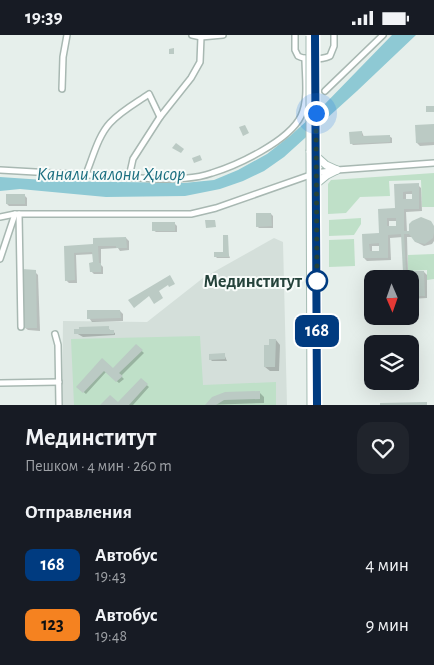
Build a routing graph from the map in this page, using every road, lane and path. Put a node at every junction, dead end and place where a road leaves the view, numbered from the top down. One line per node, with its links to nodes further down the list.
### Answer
1 (67, 35): 10 (street)
2 (192, 35): 8 (street)
3 (223, 35): 8 (street)
4 (294, 35): 9 (street)
5 (312, 35): 13 (main road, bridge)
6 (334, 35): 9 (street)
7 (383, 35): 11 (street)
8 (201, 37): 12 (street)
9 (305, 58): 19 (street)
10 (62, 89)
11 (325, 91)
12 (160, 117): 17 (street); 19 (street)
13 (314, 153): 16 (main road); 18 (main road)
14 (434, 163): 16 (street)
15 (0, 170): 17 (street)
16 (337, 170): 18 (street); 20 (main road)
17 (86, 174): 19 (street)
18 (313, 174): 20 (main road); 21 (street); 29 (main road)
19 (129, 177)
20 (316, 184): 30 (main road)
21 (17, 215): 22 (street); 23 (street); 24 (street)
22 (0, 217)
23 (0, 259)
24 (21, 327)
25 (55, 334): 26 (street)
26 (59, 382): 27 (street); 28 (street)
27 (0, 383)
28 (59, 405)
29 (311, 405)
30 (317, 405)

